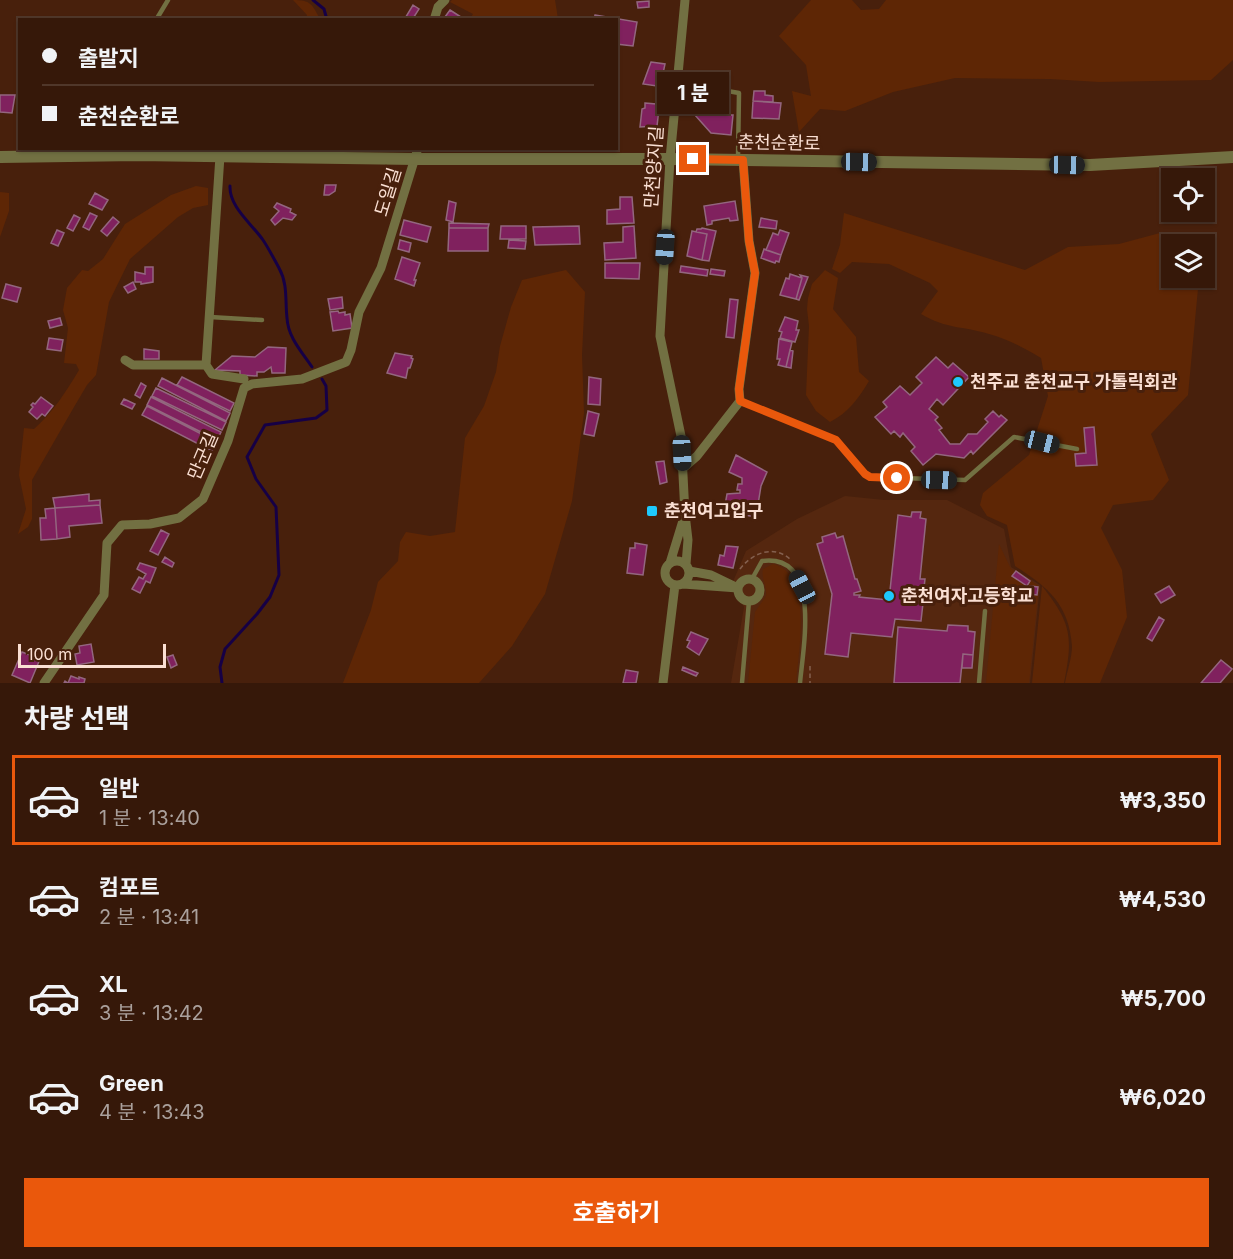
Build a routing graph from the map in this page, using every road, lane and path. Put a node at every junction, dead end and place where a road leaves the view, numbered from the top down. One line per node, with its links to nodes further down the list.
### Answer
1 (168, 0): 4 (lane)
2 (446, 0): 5 (street)
3 (685, 0): 6 (street, 만천양지길)
4 (157, 18)
5 (435, 18)
6 (678, 77): 11 (street, 만천양지길); 12 (lane)
7 (417, 154): 8 (street, 춘천순환로); 11 (street, 춘천순환로); 13 (street, 도일길)
8 (220, 156): 9 (street, 춘천순환로); 14 (street)
9 (0, 157)
10 (1233, 157): 12 (street, 춘천순환로)
11 (670, 159): 12 (street, 춘천순환로); 21 (street, 만천양지길)
12 (741, 160): 19 (street)
13 (389, 245): 33 (street, 만군길)
14 (210, 317): 15 (lane); 17 (street)
15 (262, 320)
16 (125, 360): 17 (street)
17 (206, 365): 18 (street)
18 (244, 379)
19 (740, 401): 20 (lane); 21 (street)
20 (1077, 449)
21 (682, 469): 22 (street, 만천양지길)
22 (685, 514): 24 (street); 25 (street, 만천양지길)
23 (791, 560): 26 (path)
24 (670, 563): 25 (street); 28 (street)
25 (688, 568): 28 (street); 29 (street)
26 (740, 569)
27 (752, 579): 29 (street); 30 (street); 36 (lane)
28 (679, 585): 29 (street); 34 (street)
29 (738, 588): 30 (street)
30 (749, 601): 35 (lane)
31 (985, 610): 38 (lane)
32 (810, 658): 37 (path)
33 (44, 683)
34 (663, 683)
35 (742, 683)
36 (800, 683)
37 (810, 683)
38 (979, 683)

